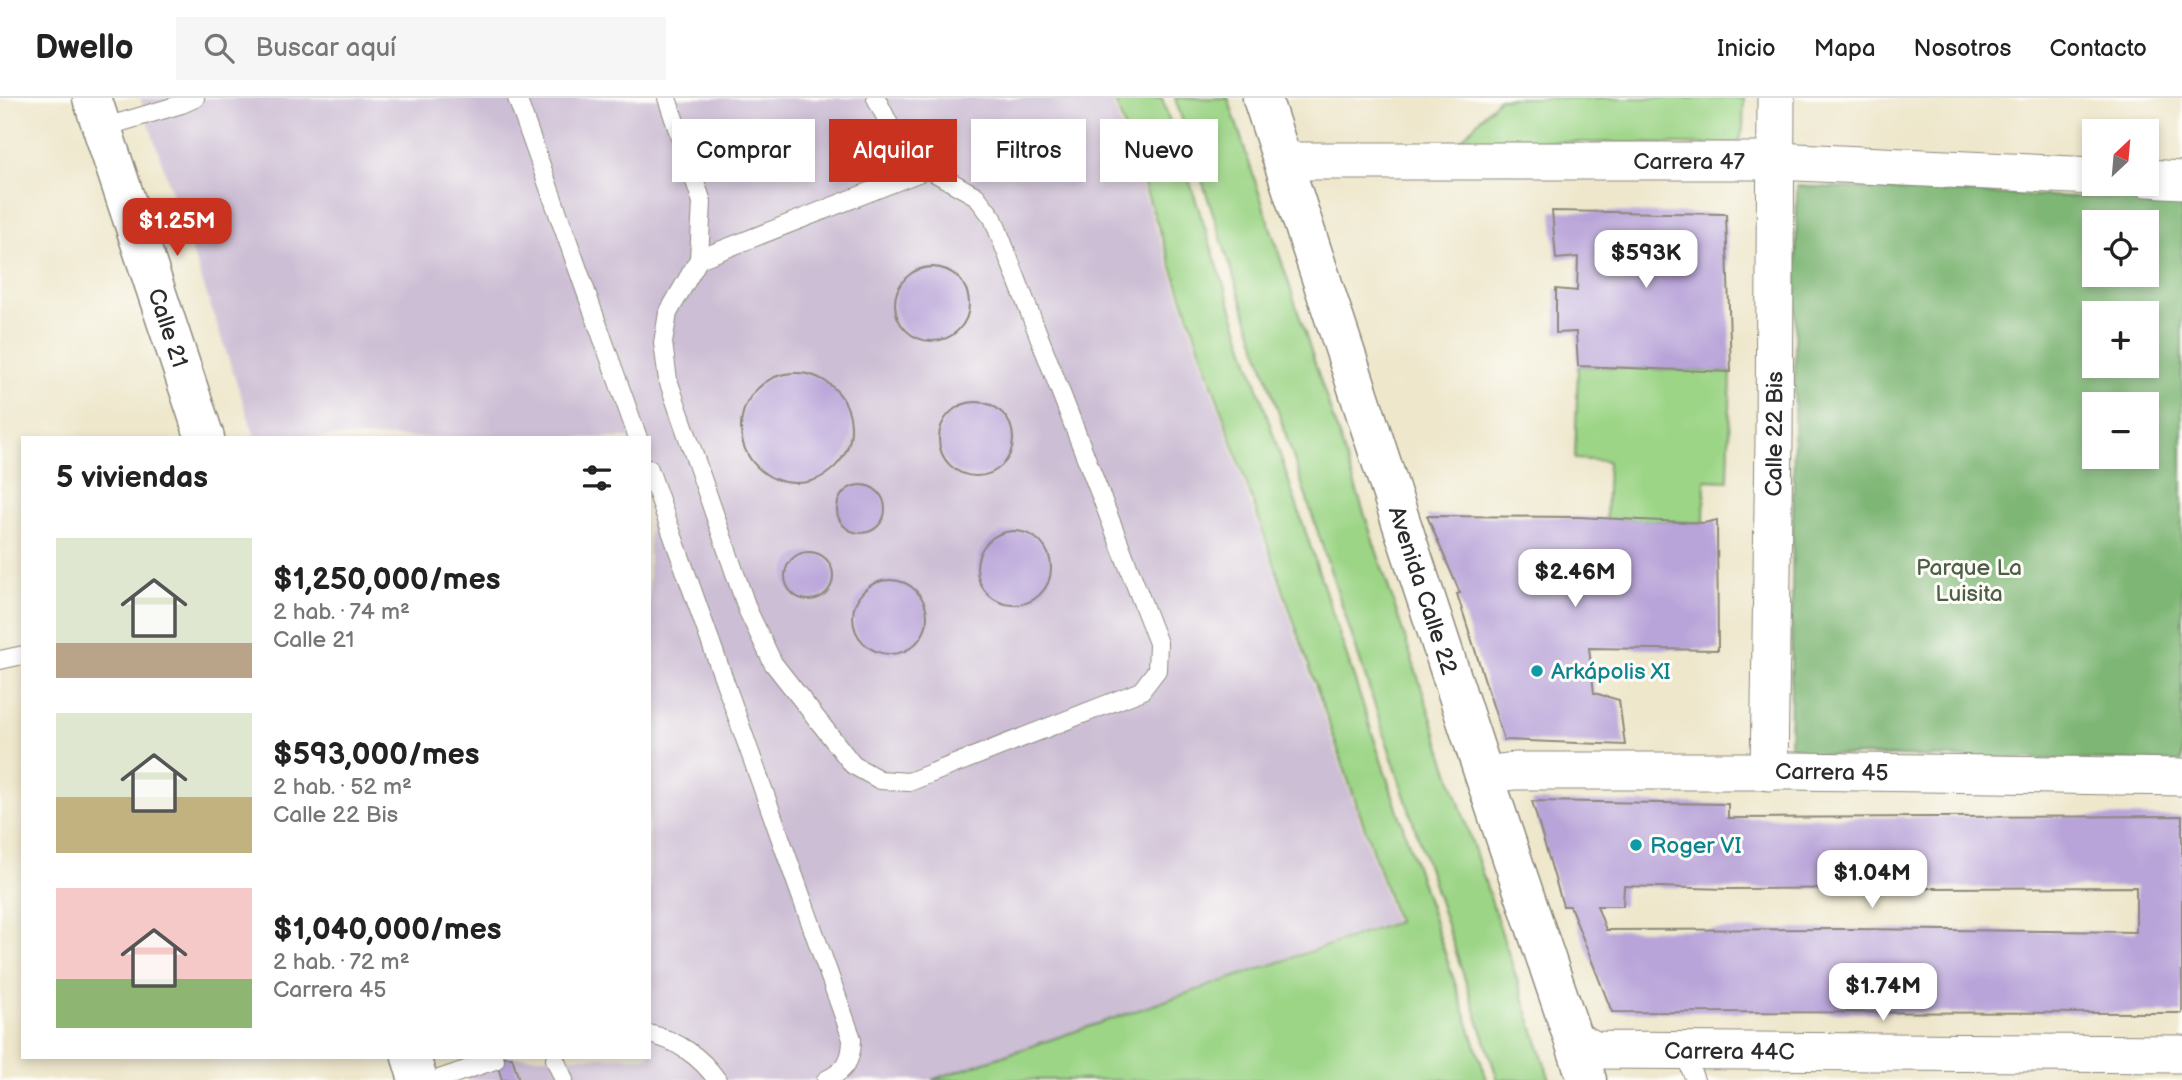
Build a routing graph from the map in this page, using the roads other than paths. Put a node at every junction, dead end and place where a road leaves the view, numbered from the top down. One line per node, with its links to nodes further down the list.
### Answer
1 (195, 98): 7 (lane)
2 (517, 98): 18 (lane)
3 (667, 98): 16 (lane)
4 (876, 98): 8 (lane)
5 (1262, 98): 9 (street, Avenida Calle 22)
6 (1776, 98): 10 (street, Calle 22 Bis)
7 (97, 113): 17 (street, Calle 21)
8 (886, 119)
9 (1283, 161): 10 (street, Carrera 47); 23 (street, Avenida Calle 22)
10 (1776, 161): 11 (street, Carrera 47); 22 (street, Calle 22 Bis)
11 (2082, 175)
12 (2160, 179): 13 (street)
13 (2182, 180)
14 (895, 182): 16 (lane)
15 (951, 182): 16 (lane)
16 (699, 259)
17 (204, 436)
18 (637, 436)
19 (651, 474): 36 (lane)
20 (21, 655): 21 (lane)
21 (0, 660)
22 (1769, 772): 23 (street, Carrera 45); 24 (street, Carrera 45)
23 (1484, 775): 26 (street, Avenida Calle 22)
24 (2182, 777)
25 (651, 1035): 35 (lane)
26 (1573, 1039): 31 (street, Carrera 44C); 37 (street, Avenida Calle 22)
27 (2182, 1054): 31 (street, Carrera 44C)
28 (412, 1059): 32 (street)
29 (551, 1059): 34 (lane)
30 (495, 1060): 33 (lane)
31 (1689, 1065)
32 (418, 1080)
33 (436, 1080)
34 (564, 1080)
35 (717, 1080)
36 (827, 1080)
37 (1587, 1080)

